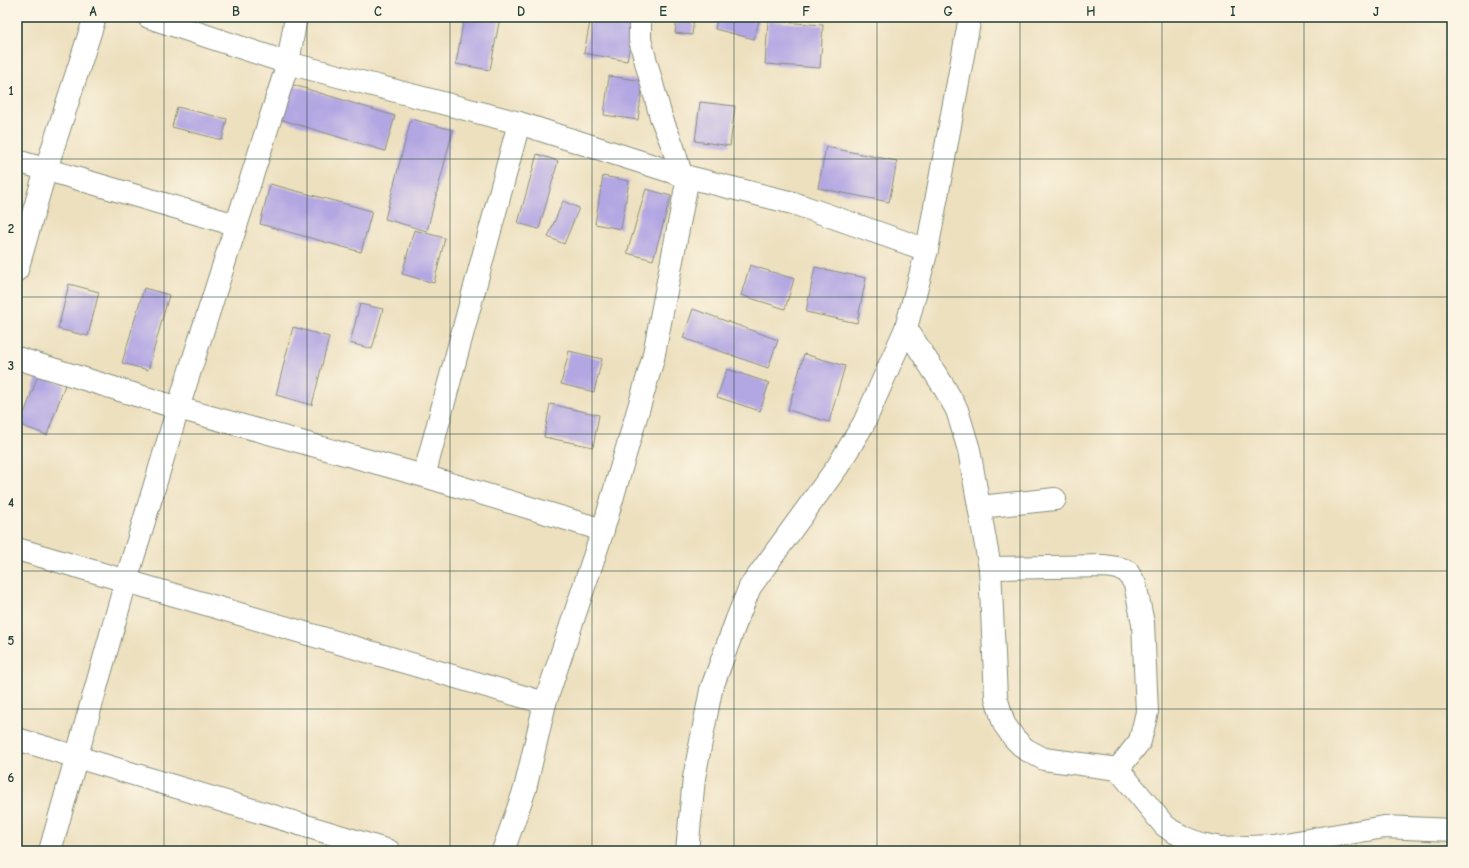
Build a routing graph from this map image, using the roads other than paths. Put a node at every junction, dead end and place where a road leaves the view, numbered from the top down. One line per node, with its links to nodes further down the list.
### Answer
1 (95, 17): 9 (street)
2 (149, 17): 6 (street)
3 (296, 17): 6 (street)
4 (640, 17): 10 (street)
5 (970, 17): 12 (street)
6 (288, 63): 7 (street); 11 (street)
7 (519, 124): 10 (street); 17 (street)
8 (17, 161): 9 (street)
9 (46, 169): 11 (street); 13 (street)
10 (685, 175): 12 (street); 20 (street)
11 (236, 225): 16 (street)
12 (928, 250): 14 (street)
13 (17, 270)
14 (906, 328): 19 (street); 32 (street)
15 (17, 358): 16 (street)
16 (178, 408): 17 (street); 23 (street)
17 (424, 476): 20 (street)
18 (1055, 499): 19 (street)
19 (980, 507): 22 (street)
20 (603, 530): 24 (street)
21 (17, 548): 23 (street)
22 (990, 568): 27 (street); 27 (street)
23 (126, 581): 24 (street); 26 (street)
24 (545, 703): 31 (street)
25 (17, 739): 26 (street)
26 (77, 757): 29 (street); 30 (street)
27 (1118, 769): 28 (street)
28 (1452, 830)
29 (50, 851)
30 (388, 851)
31 (503, 851)
32 (687, 851)

